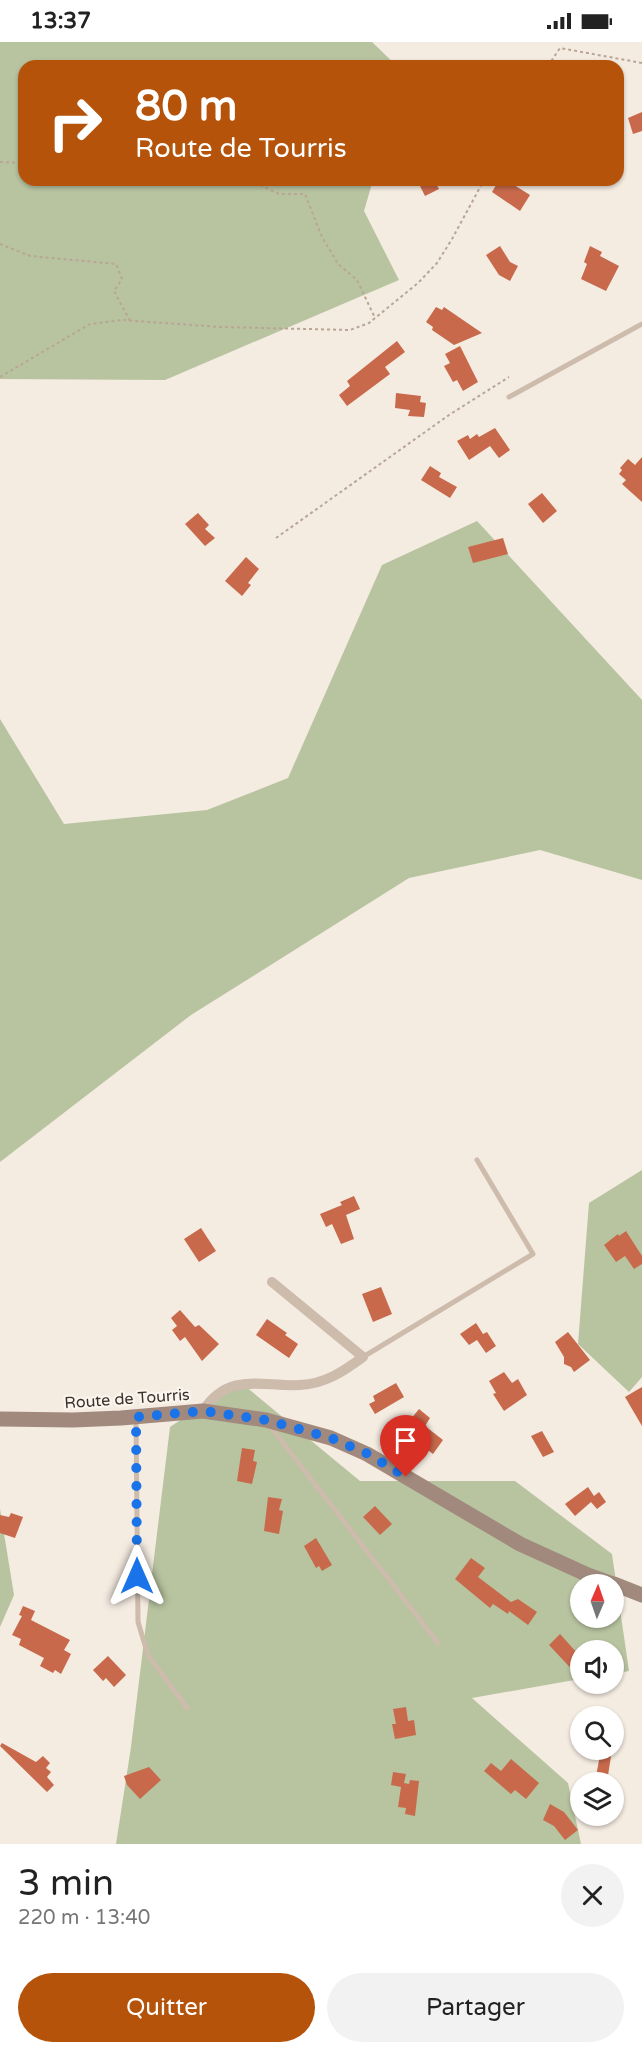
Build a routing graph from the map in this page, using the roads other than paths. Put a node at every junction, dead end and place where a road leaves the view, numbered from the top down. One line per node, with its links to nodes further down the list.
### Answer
1 (642, 324): 2 (lane)
2 (509, 397)
3 (477, 1160): 5 (lane)
4 (272, 1282): 5 (street)
5 (363, 1357): 6 (street)
6 (203, 1411): 7 (street, Route de Tourris); 9 (street, Route de Tourris)
7 (136, 1417): 8 (street, Route de Tourris); 14 (lane)
8 (0, 1419)
9 (266, 1420): 10 (street, Route de Tourris); 13 (lane)
10 (586, 1574)
11 (624, 1588): 12 (street, Route de Tourris)
12 (642, 1595)
13 (438, 1643)
14 (187, 1708)

